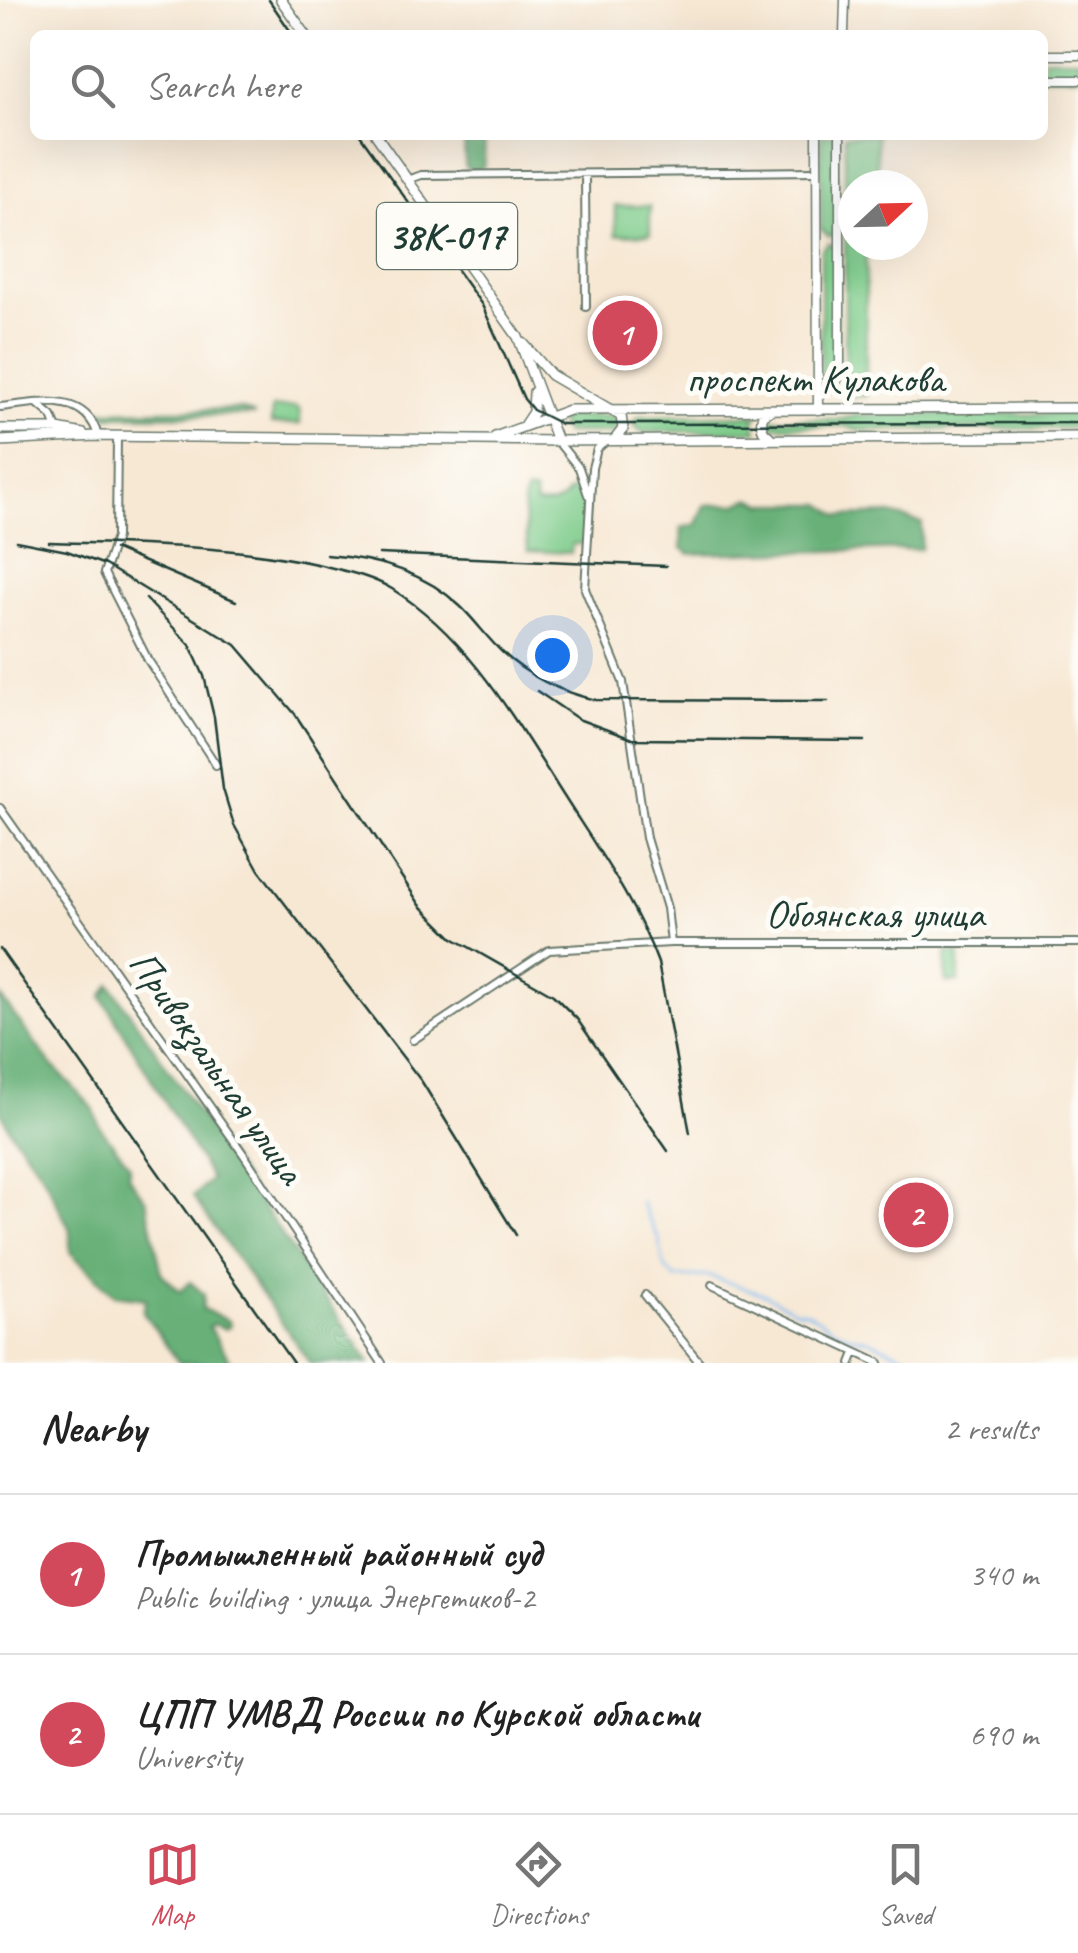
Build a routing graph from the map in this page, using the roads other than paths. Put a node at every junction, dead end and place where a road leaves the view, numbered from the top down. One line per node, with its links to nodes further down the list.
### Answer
1 (281, 0): 3 (main road)
2 (844, 0): 4 (street)
3 (302, 30)
4 (843, 30)
5 (1048, 55): 6 (street)
6 (1078, 55)
7 (1048, 80): 8 (street)
8 (1078, 80)
9 (379, 140): 14 (main road, 38К-017)
10 (818, 140): 12 (street)
11 (840, 140): 18 (street)
12 (818, 171): 13 (street); 18 (street)
13 (584, 174): 14 (street); 15 (street)
14 (407, 180): 16 (main road, 38К-017)
15 (586, 307)
16 (518, 337): 17 (main road); 23 (main road, проспект Кулакова)
17 (530, 370): 26 (main road); 28 (main road)
18 (818, 396): 25 (street)
19 (37, 403): 20 (street); 29 (street); 30 (street)
20 (0, 407)
21 (1078, 408): 25 (main road, проспект Кулакова)
22 (569, 410): 23 (main road); 26 (main road); 31 (main road)
23 (613, 410): 24 (main road, проспект Кулакова); 35 (main road)
24 (774, 410): 25 (main road, проспект Кулакова); 34 (main road)
25 (818, 410)
26 (546, 418): 28 (main road); 31 (main road)
27 (0, 429): 29 (main road)
28 (516, 430): 36 (main road)
29 (58, 434): 30 (main road); 37 (main road)
30 (97, 436): 32 (main road)
31 (555, 436): 35 (main road, проспект Кулакова); 36 (main road); 38 (street)
32 (117, 437): 36 (main road); 39 (street)
33 (1078, 437): 34 (main road, проспект Кулакова)
34 (774, 438): 35 (main road, проспект Кулакова)
35 (613, 439): 38 (street)
36 (482, 440)
37 (0, 441)
38 (590, 502): 42 (street)
39 (216, 765)
40 (0, 808): 47 (street, Привокзальная улица)
41 (1078, 943): 42 (street, Обоянская улица)
42 (671, 944): 43 (street, Обоянская улица)
43 (413, 1040)
44 (712, 1286): 46 (street)
45 (645, 1295): 48 (street)
46 (855, 1352): 49 (street); 50 (street)
47 (382, 1363)
48 (700, 1363)
49 (851, 1363)
50 (879, 1363)

